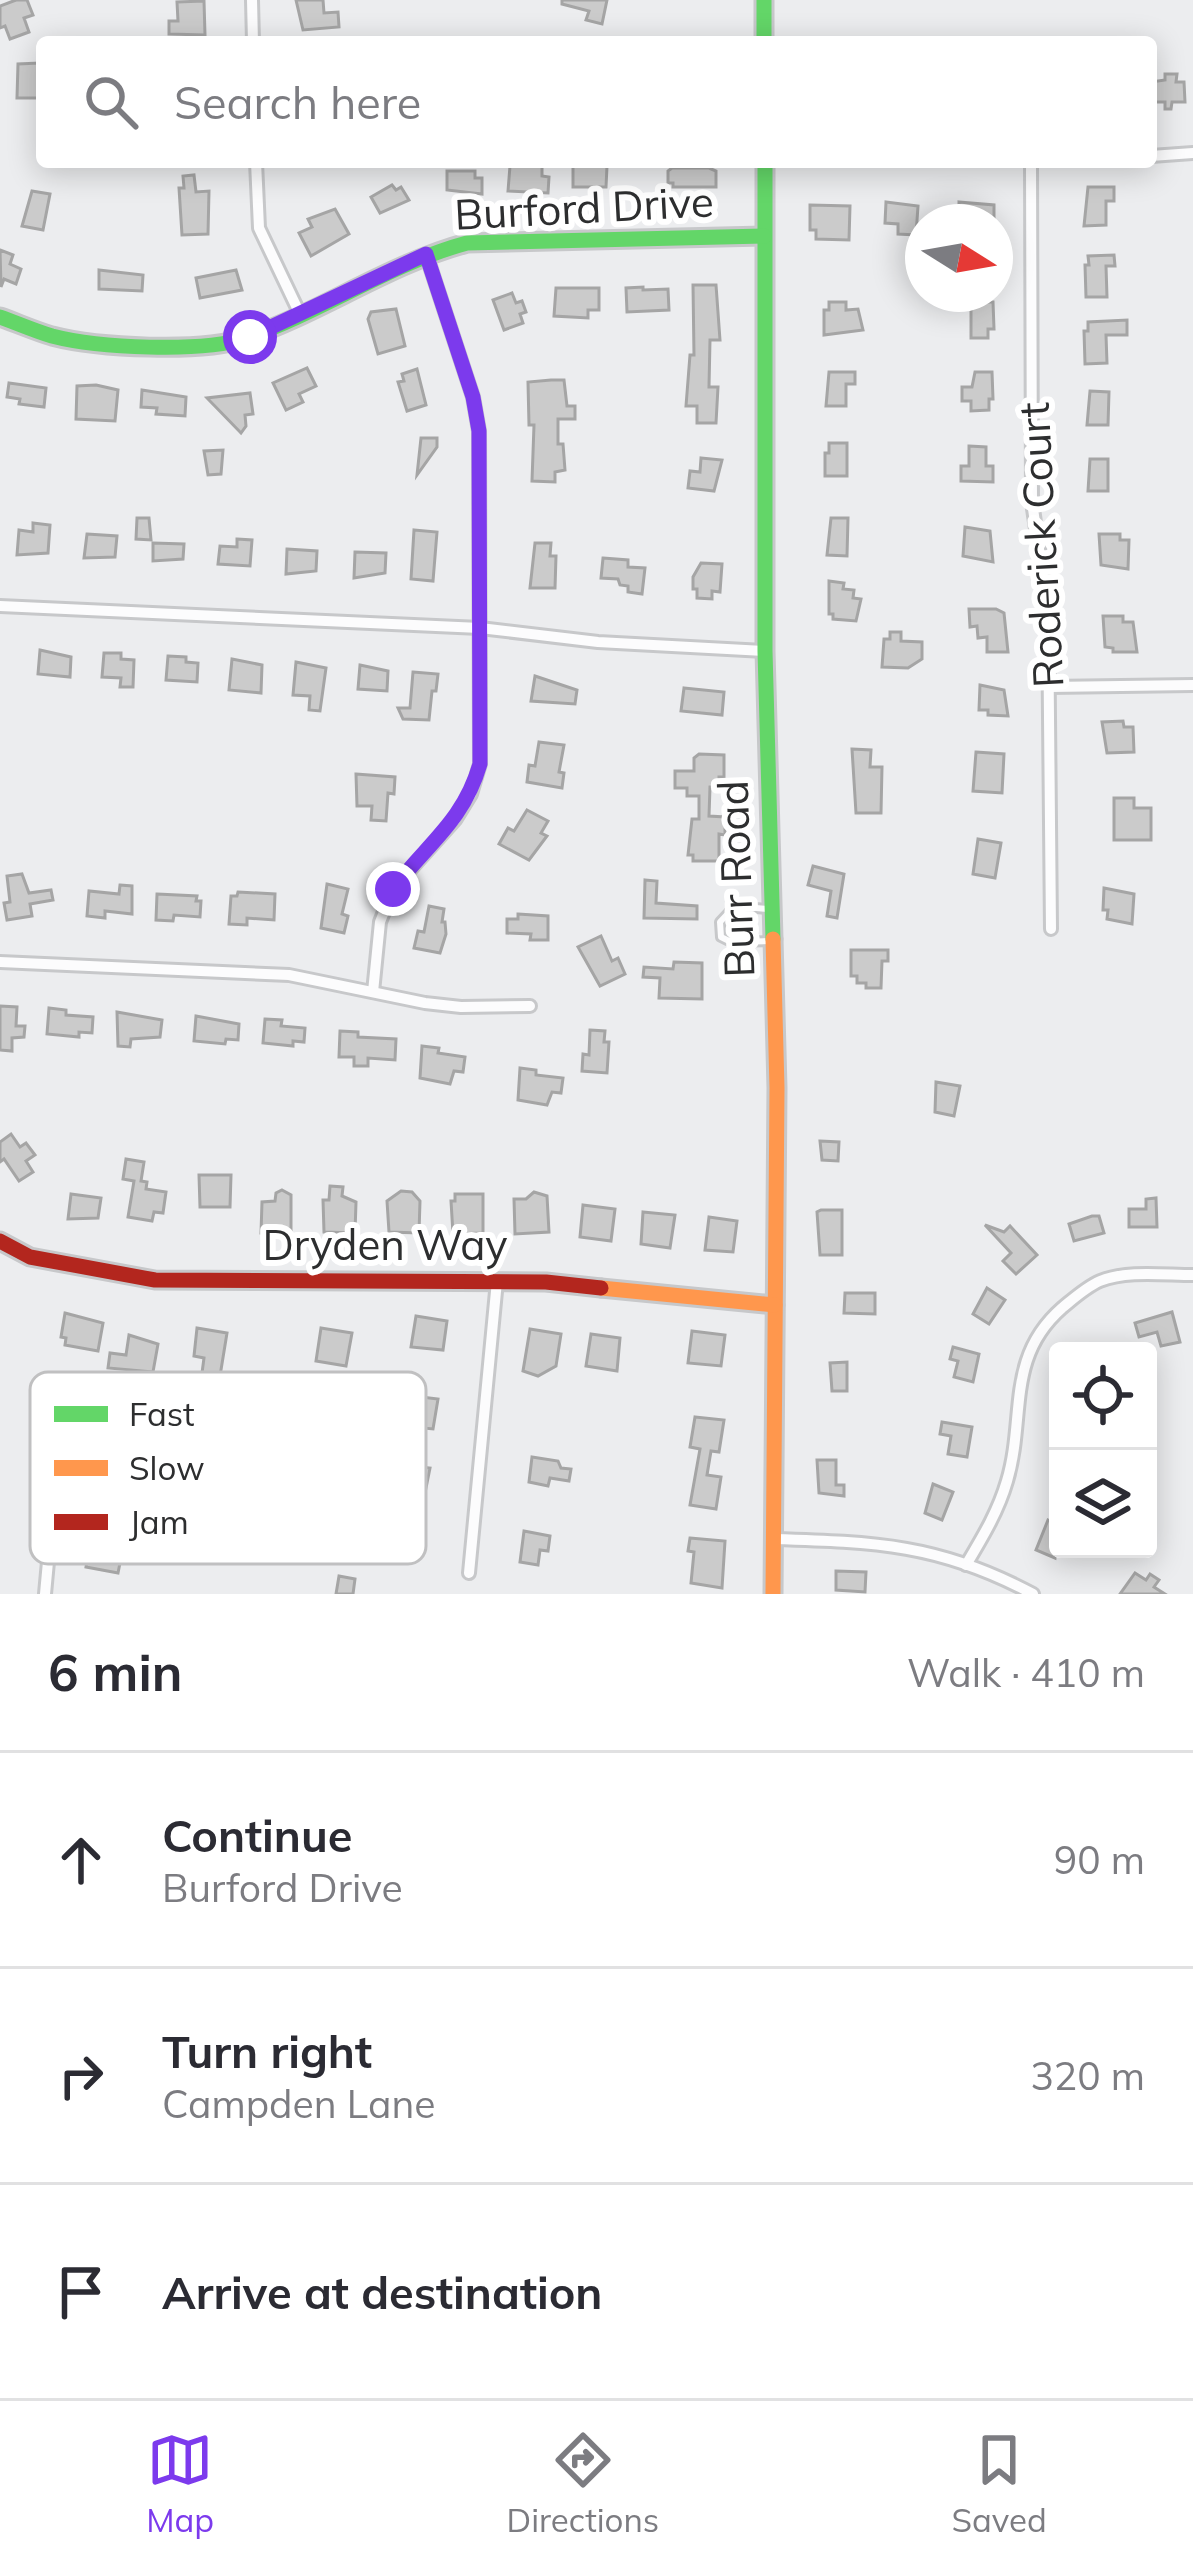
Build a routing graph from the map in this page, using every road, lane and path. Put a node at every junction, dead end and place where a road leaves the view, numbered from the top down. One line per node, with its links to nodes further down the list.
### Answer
1 (252, 0): 3 (street)
2 (764, 0): 4 (street)
3 (253, 36)
4 (764, 36)
5 (1193, 153): 6 (street)
6 (1157, 155)
7 (256, 168): 12 (street)
8 (765, 168): 10 (street, Burr Road)
9 (1031, 168): 18 (street, Roderick Court)
10 (764, 236): 11 (street, Burford Drive); 16 (street, Burr Road)
11 (426, 254): 12 (street, Burford Drive); 15 (street)
12 (299, 312): 13 (street, Burford Drive)
13 (0, 317)
14 (0, 606): 15 (street)
15 (480, 628): 16 (street); 23 (street)
16 (765, 651): 19 (street, Burr Road)
17 (1193, 685): 18 (street)
18 (1049, 687): 20 (street, Roderick Court)
19 (772, 910): 21 (street, Burr Road); 21 (lane)
20 (1051, 929)
21 (773, 940): 28 (street, Burr Road)
22 (0, 962): 23 (street)
23 (374, 992): 24 (street)
24 (530, 1006)
25 (0, 1241): 27 (street, Dryden Way)
26 (1193, 1275): 31 (street)
27 (497, 1281): 28 (street, Dryden Way); 32 (street)
28 (775, 1305): 29 (street, Burr Road)
29 (773, 1539): 31 (street); 34 (street, Burr Road)
30 (48, 1564): 33 (street)
31 (966, 1564): 35 (street)
32 (469, 1573)
33 (45, 1594)
34 (773, 1594)
35 (1033, 1594)

